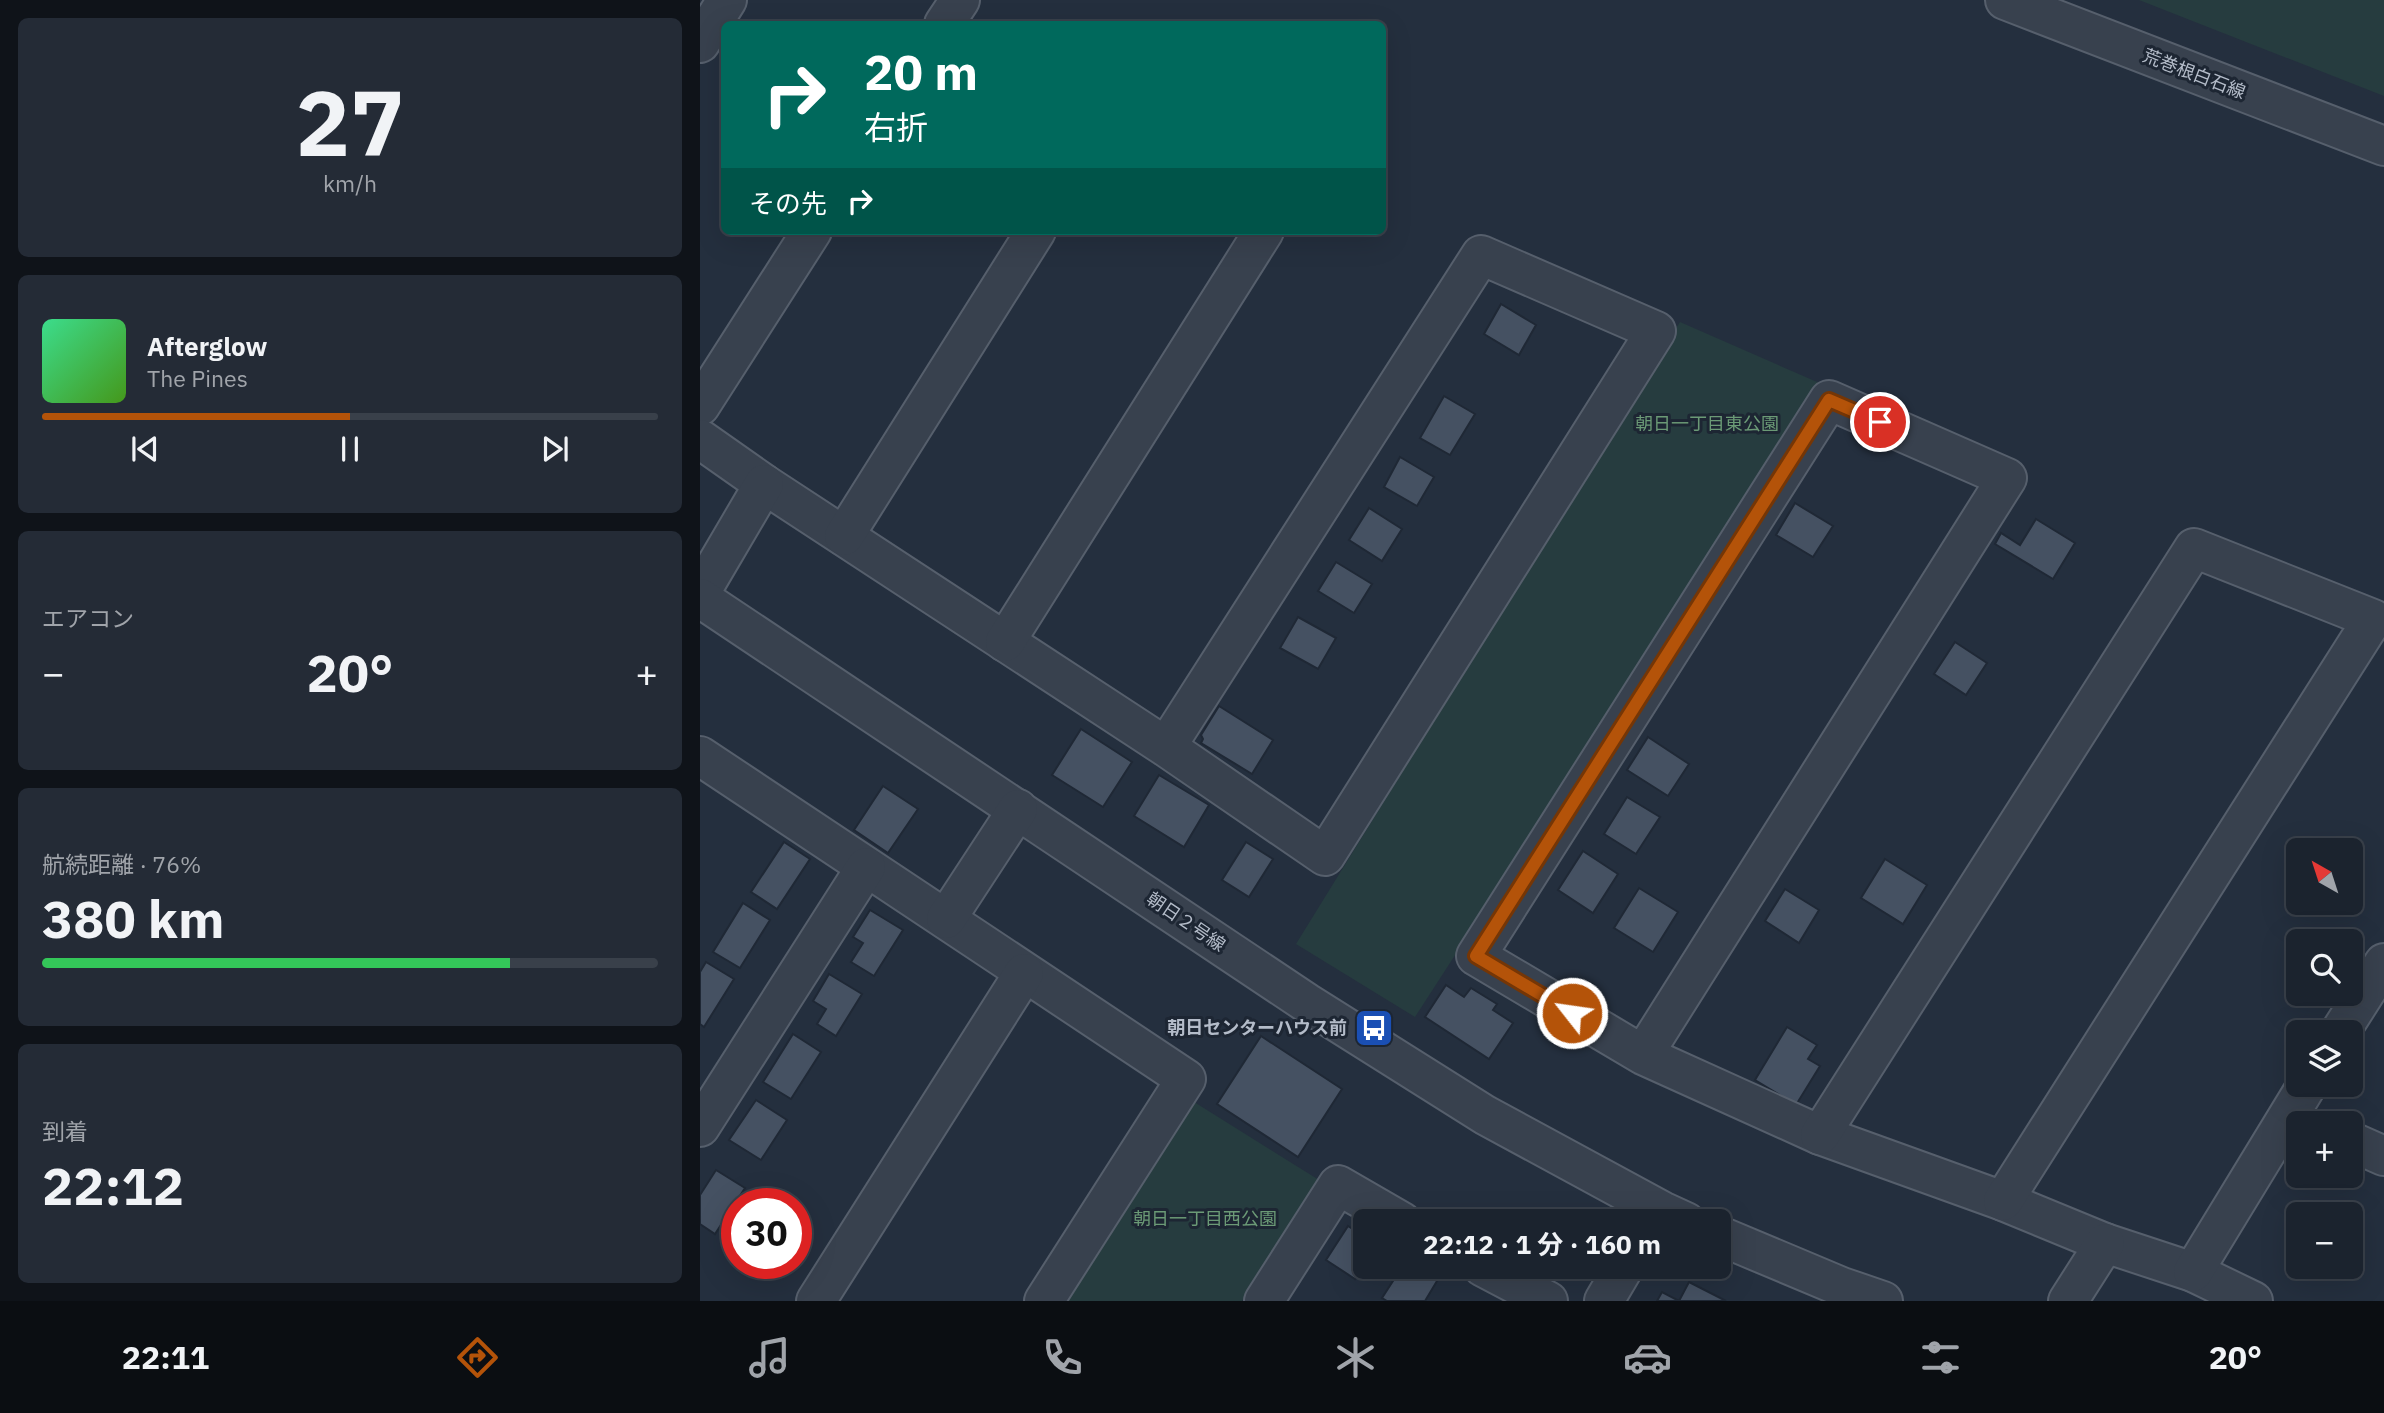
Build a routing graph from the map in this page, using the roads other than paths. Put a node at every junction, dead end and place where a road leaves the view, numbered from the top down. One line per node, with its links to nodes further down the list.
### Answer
1 (727, 0): 5 (street)
2 (960, 0): 4 (street)
3 (2005, 0): 6 (street, 荒巻根白石線)
4 (946, 21)
5 (700, 43)
6 (2384, 146)
7 (809, 235): 10 (street)
8 (1034, 235): 13 (street)
9 (1261, 235): 16 (street)
10 (700, 406)
11 (700, 439): 12 (street)
12 (764, 484): 13 (street); 14 (street)
13 (844, 536): 16 (street)
14 (700, 593)
15 (700, 598): 19 (street, 朝日２号線)
16 (1005, 642): 17 (street)
17 (1166, 747): 17 (street)
18 (702, 761): 20 (street)
19 (1018, 809): 21 (street); 33 (street, 朝日２号線)
20 (866, 867): 21 (street); 27 (street)
21 (946, 919): 23 (street)
22 (2384, 963): 24 (street)
23 (1024, 973): 39 (street); 40 (street)
24 (2348, 1020)
25 (1643, 1055): 25 (street); 28 (street)
26 (2303, 1107): 36 (street)
27 (700, 1127)
28 (1820, 1135): 31 (street); 31 (street)
29 (2363, 1147): 30 (street)
30 (2384, 1156)
31 (2003, 1201): 35 (street)
32 (1380, 1209): 41 (street)
33 (1651, 1209)
34 (1731, 1240): 44 (street)
35 (2105, 1242): 36 (street); 45 (street)
36 (2193, 1272): 46 (street)
37 (1617, 1279): 43 (street)
38 (1492, 1282): 42 (street)
39 (816, 1301)
40 (1044, 1301)
41 (1264, 1301)
42 (1548, 1301)
43 (1604, 1301)
44 (1883, 1301)
45 (2068, 1301)
46 (2253, 1301)

